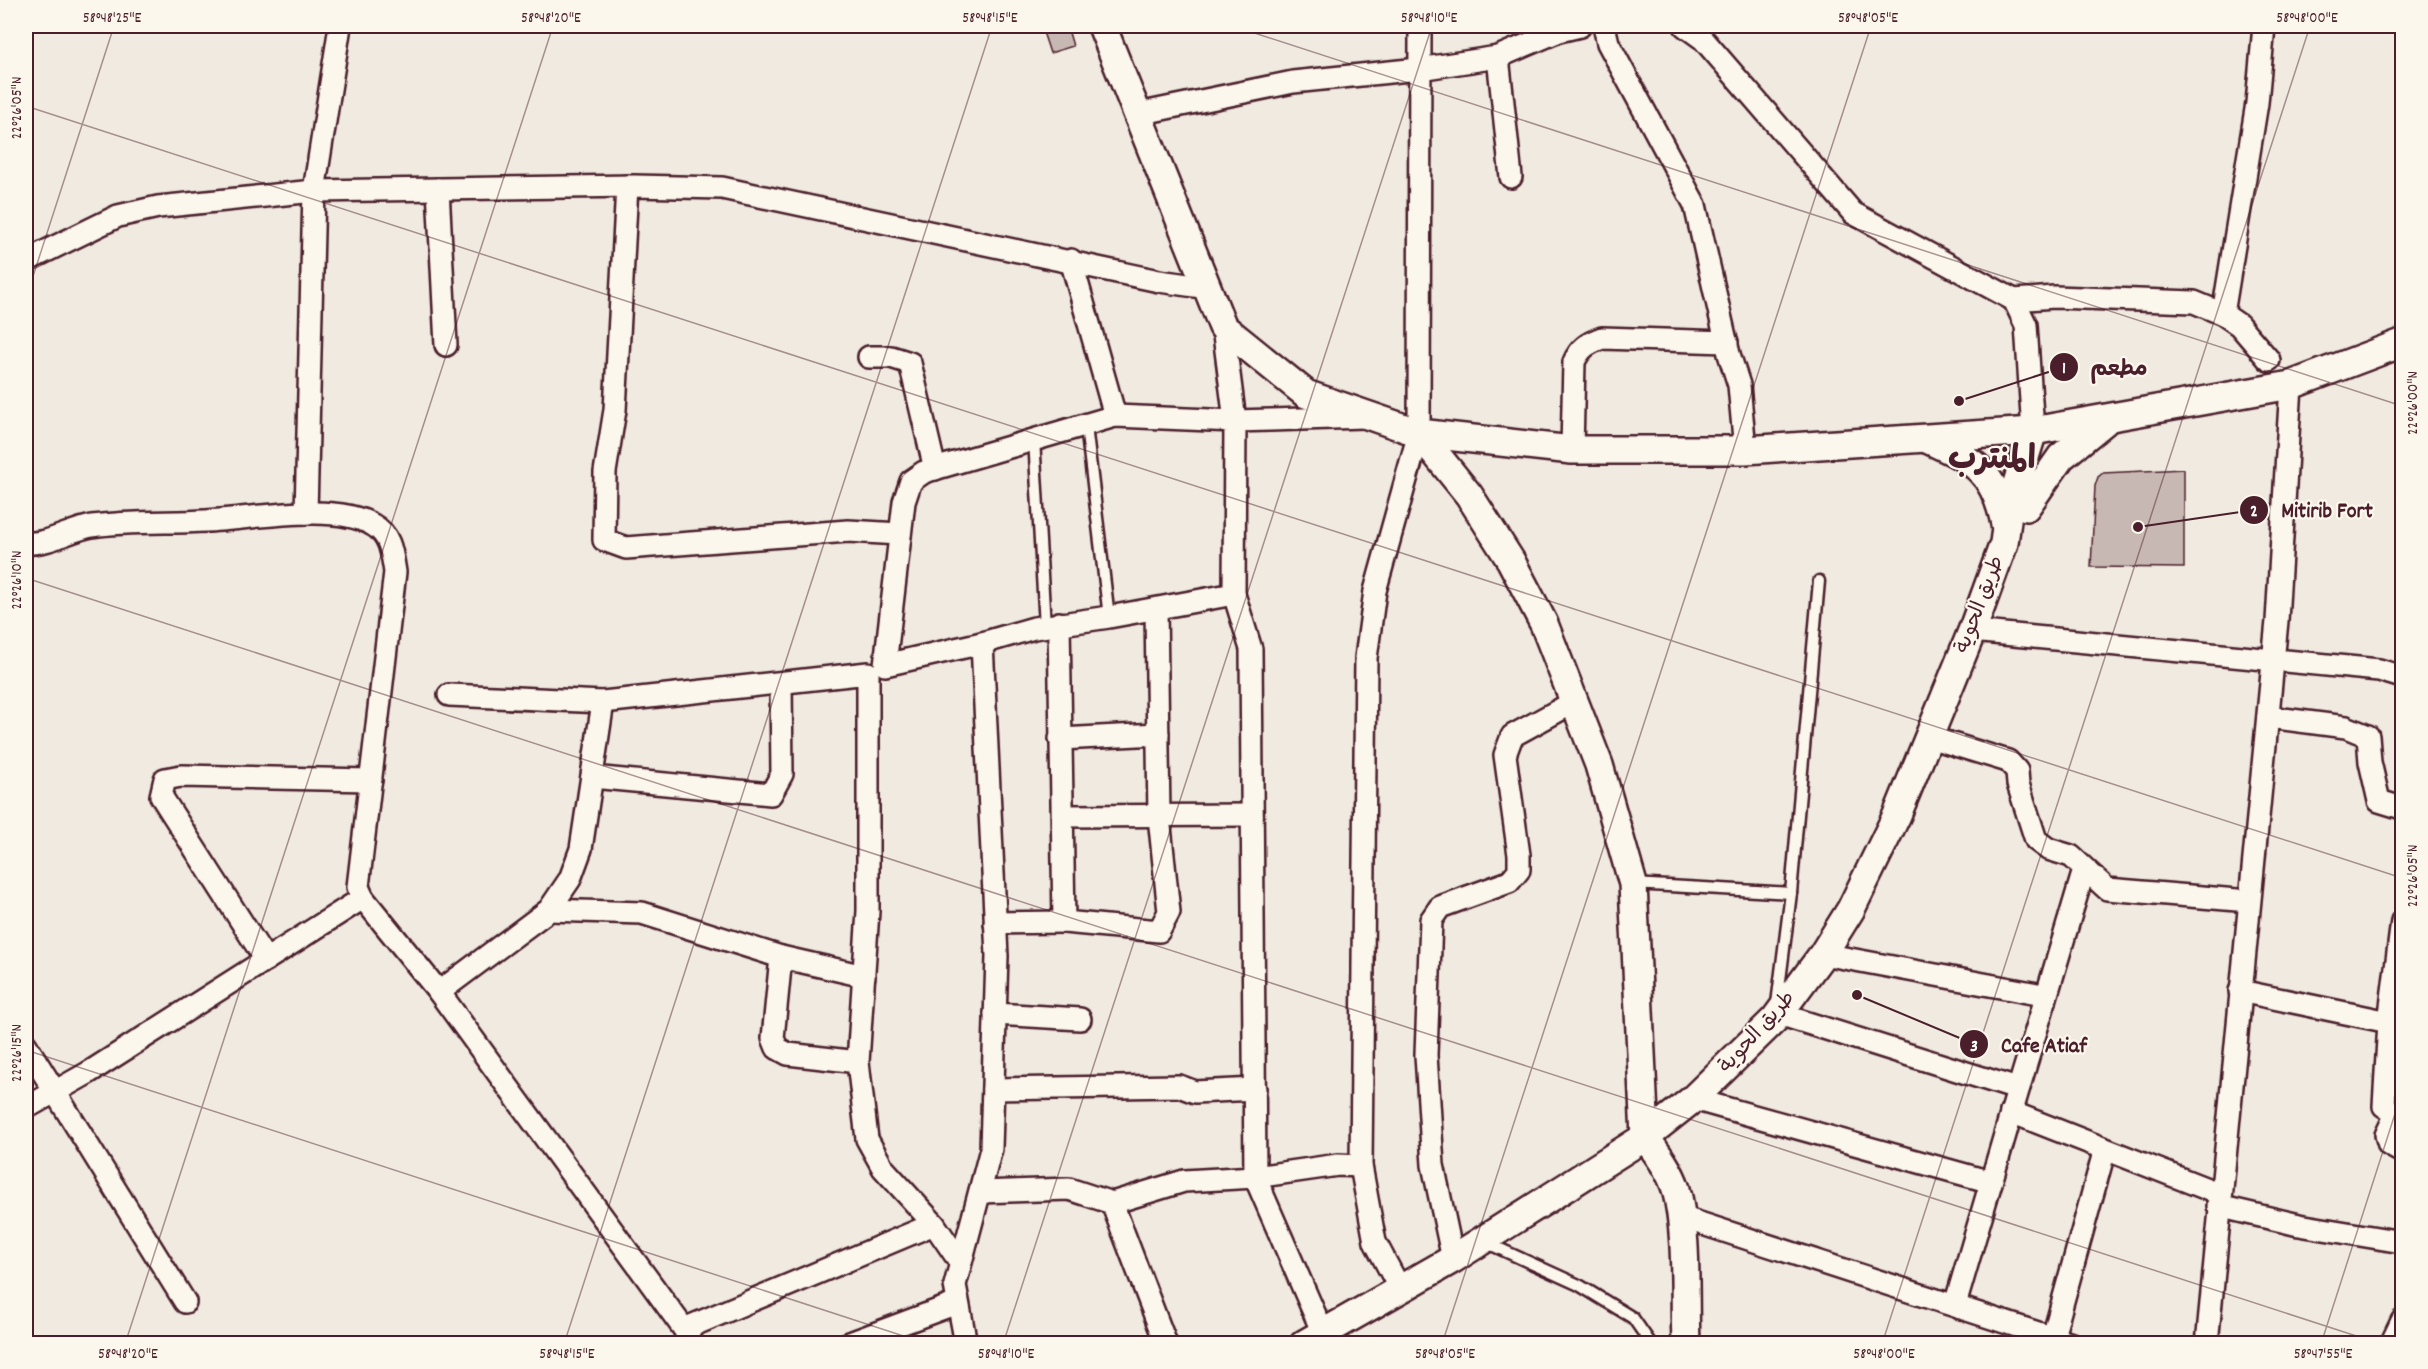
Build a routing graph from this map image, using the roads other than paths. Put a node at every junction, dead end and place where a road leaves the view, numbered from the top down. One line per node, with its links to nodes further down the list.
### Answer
1 (340, 26): 14 (street)
2 (1102, 26): 10 (street)
3 (1420, 26): 9 (street)
4 (1580, 26): 8 (street)
5 (1604, 26): 21 (street)
6 (1685, 26): 18 (street)
7 (2264, 26): 19 (street)
8 (1498, 57): 9 (street); 11 (street)
9 (1419, 69): 10 (street); 33 (street)
10 (1138, 114): 17 (street)
11 (1511, 177)
12 (627, 186): 13 (street); 15 (street); 41 (street)
13 (438, 189): 14 (street); 23 (street)
14 (314, 191): 16 (street); 40 (street)
15 (1071, 260): 17 (street); 27 (street)
16 (26, 261)
17 (1209, 288): 20 (street)
18 (2014, 300): 19 (street); 32 (street)
19 (2223, 314): 25 (street)
20 (1223, 327): 28 (street); 30 (street)
21 (1727, 342): 36 (street); 37 (street)
22 (2403, 343): 26 (street)
23 (446, 345)
24 (869, 357): 38 (street)
25 (2269, 360)
26 (2291, 385): 29 (street); 51 (street)
27 (1115, 416): 30 (street); 31 (street)
28 (1367, 417): 30 (street); 33 (street)
29 (2110, 418): 32 (street); 39 (street)
30 (1235, 421): 45 (street)
31 (1086, 426): 35 (street); 47 (lane)
32 (2042, 430): 34 (street); 39 (street, طريق الحوية); 42 (street, طريق الحوية)
33 (1419, 433): 36 (street); 57 (street); 101 (street)
34 (1926, 438): 37 (street); 42 (street)
35 (1034, 439): 38 (street); 48 (lane)
36 (1572, 450): 37 (street)
37 (1745, 450)
38 (934, 469): 41 (street)
39 (2026, 507): 42 (street, طريق الحوية)
40 (306, 513): 43 (street); 63 (street)
41 (900, 534): 52 (street)
42 (2005, 535): 49 (street, طريق الحوية)
43 (26, 543)
44 (1819, 581): 70 (lane)
45 (1234, 594): 46 (street); 65 (street)
46 (1156, 609): 47 (street); 59 (street)
47 (1109, 617): 48 (street)
48 (1052, 625): 50 (street); 61 (street)
49 (1972, 631): 51 (street); 60 (street, طريق الحوية)
50 (982, 643): 52 (street); 76 (street)
51 (2273, 659): 53 (street); 58 (street)
52 (876, 669): 54 (street); 80 (street)
53 (2403, 677)
54 (781, 683): 56 (street); 62 (street)
55 (449, 695): 56 (street)
56 (603, 702): 62 (street)
57 (1574, 702): 69 (street); 111 (street)
58 (2268, 717): 64 (street); 72 (street)
59 (1158, 734): 61 (street); 67 (street)
60 (1929, 737): 68 (street); 77 (street, طريق الحوية)
61 (1060, 739): 66 (street)
62 (592, 777): 73 (street)
63 (371, 780): 71 (street); 79 (street)
64 (2403, 808)
65 (1252, 815): 67 (street); 92 (street)
66 (1063, 816): 67 (street); 75 (street)
67 (1159, 817): 75 (street)
68 (2084, 870): 72 (street); 83 (street)
69 (1633, 884): 70 (lane); 98 (street)
70 (1791, 893): 85 (lane)
71 (363, 898): 79 (street); 82 (street)
72 (2249, 901): 81 (street)
73 (549, 910): 78 (street); 82 (street)
74 (2403, 921): 87 (street)
75 (1064, 922): 76 (street)
76 (995, 923): 84 (street)
77 (1823, 954): 83 (street); 85 (street, طريق الحوية)
78 (781, 957): 80 (street); 89 (street)
79 (266, 960): 93 (street)
80 (864, 976): 89 (street)
81 (2240, 990): 87 (street); 105 (street)
82 (440, 992): 118 (street)
83 (2045, 1001): 90 (street)
84 (995, 1014): 86 (street); 91 (street)
85 (1777, 1017): 90 (street); 94 (street, طريق الحوية)
86 (1080, 1019)
87 (2389, 1022): 97 (street)
88 (26, 1045): 93 (street)
89 (858, 1062): 108 (street)
90 (2019, 1087): 96 (street)
91 (993, 1089): 92 (street); 104 (street)
92 (1255, 1089): 102 (street)
93 (56, 1091): 95 (street); 114 (street)
94 (1693, 1099): 98 (street, طريق الحوية); 103 (street)
95 (26, 1108)
96 (2011, 1112): 99 (street); 103 (street)
97 (2399, 1114): 100 (street)
98 (1646, 1137): 107 (street); 109 (street, طريق الحوية)
99 (2105, 1149): 105 (street); 120 (street)
100 (2403, 1152)
101 (1361, 1166): 102 (street); 113 (street)
102 (1256, 1177): 106 (street); 119 (street)
103 (1990, 1182): 116 (street)
104 (980, 1192): 106 (street); 112 (street)
105 (2219, 1200): 110 (street); 126 (street)
106 (1112, 1203): 123 (street)
107 (1681, 1217): 116 (street); 125 (street)
108 (934, 1224): 112 (street); 118 (street)
109 (1482, 1241): 111 (street, طريق الحوية); 124 (lane)
110 (2403, 1242)
111 (1453, 1259): 113 (street, طريق الحوية)
112 (960, 1262): 115 (street)
113 (1400, 1289): 119 (street, طريق الحوية)
114 (185, 1302)
115 (957, 1303): 121 (street); 122 (street)
116 (1955, 1305): 120 (street)
117 (2403, 1321): 127 (street)
118 (688, 1336)
119 (1313, 1338)
120 (2063, 1340)
121 (847, 1344)
122 (966, 1344)
123 (1166, 1344)
124 (1651, 1344)
125 (1686, 1344)
126 (2207, 1344)
127 (2391, 1344)

